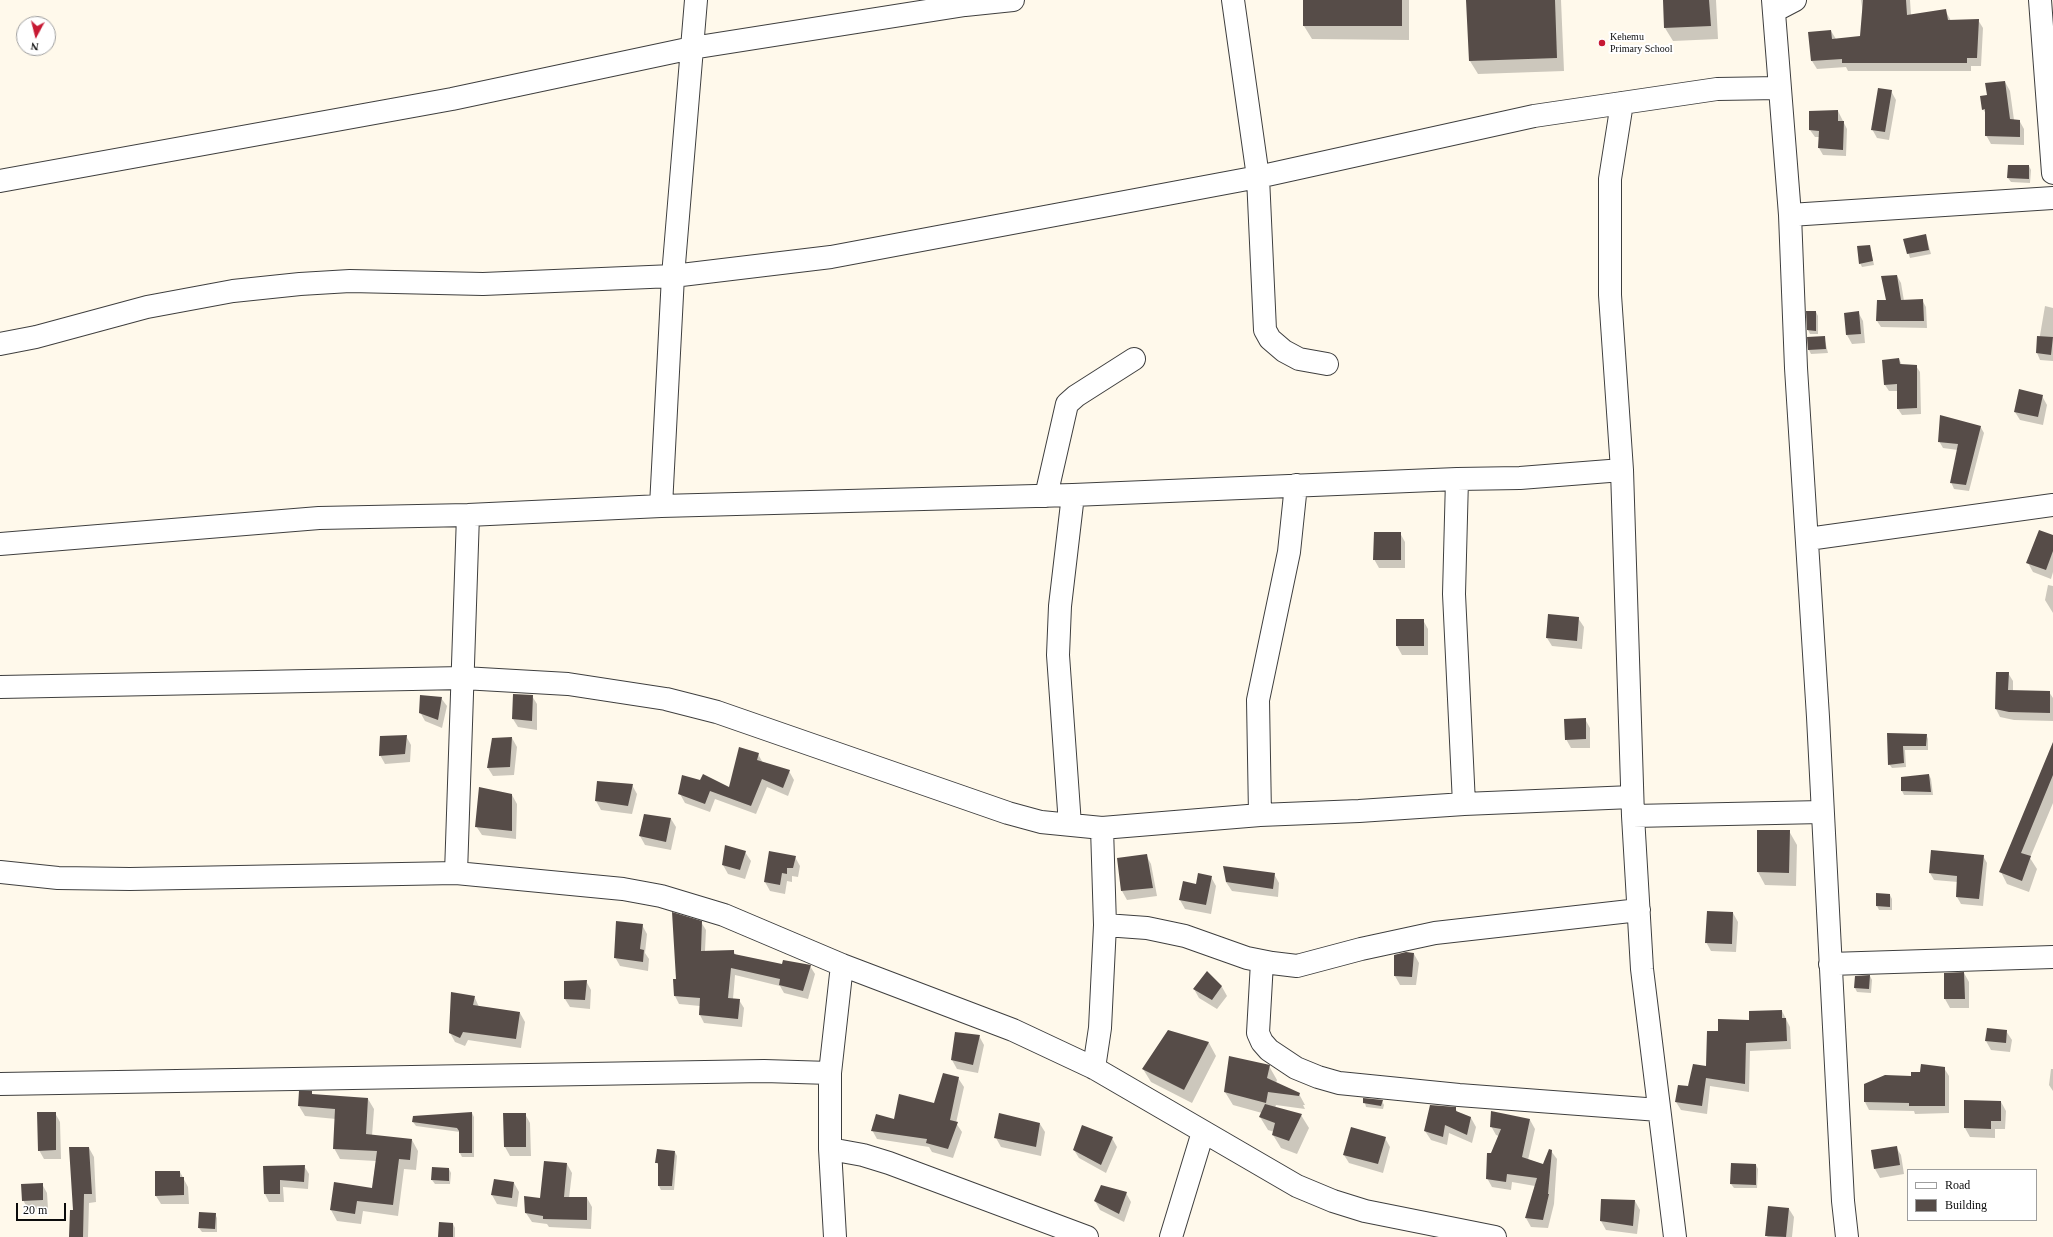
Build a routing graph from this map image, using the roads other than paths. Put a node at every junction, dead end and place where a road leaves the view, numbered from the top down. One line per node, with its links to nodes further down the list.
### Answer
1 (696, 0): 7 (street)
2 (1013, 0): 7 (street)
3 (1233, 0): 11 (street)
4 (1795, 0): 6 (street)
5 (2040, 0): 10 (street)
6 (1774, 6): 8 (street)
7 (692, 48): 12 (street); 15 (street)
8 (1779, 88): 9 (street); 14 (street)
9 (1622, 103): 11 (street); 19 (street)
10 (2053, 173)
11 (1258, 177): 15 (street); 18 (street)
12 (0, 181)
13 (2053, 198): 14 (street)
14 (1790, 215): 27 (street)
15 (673, 276): 16 (street); 25 (street)
16 (0, 344)
17 (1134, 359): 23 (street)
18 (1327, 364)
19 (1622, 470): 20 (street); 32 (street)
20 (1457, 479): 21 (street); 31 (street)
21 (1296, 485): 22 (street); 34 (street)
22 (1073, 495): 23 (street); 35 (street)
23 (1046, 496): 25 (street)
24 (2053, 505): 27 (street)
25 (661, 506): 26 (street)
26 (468, 515): 28 (street); 29 (street)
27 (1808, 539): 33 (street)
28 (0, 544)
29 (463, 678): 30 (street); 35 (street); 38 (street)
30 (0, 687)
31 (1464, 804): 32 (street); 34 (street)
32 (1633, 806): 33 (street); 39 (street)
33 (1822, 812): 43 (street)
34 (1260, 815): 36 (street)
35 (1070, 825): 36 (street)
36 (1102, 828): 40 (street)
37 (0, 872): 38 (street)
38 (456, 873): 44 (street)
39 (1639, 910): 42 (street); 48 (street)
40 (1105, 925): 42 (street); 45 (street)
41 (2053, 957): 43 (street)
42 (1262, 962): 48 (street)
43 (1830, 964): 56 (street)
44 (842, 965): 45 (street); 46 (street)
45 (1094, 1068): 49 (street)
46 (830, 1073): 47 (street); 50 (street)
47 (0, 1084)
48 (1660, 1110): 55 (street)
49 (1203, 1132): 53 (street); 54 (street)
50 (830, 1149): 51 (street); 52 (street)
51 (835, 1237)
52 (1087, 1237)
53 (1171, 1237)
54 (1496, 1237)
55 (1675, 1237)
56 (1847, 1237)

